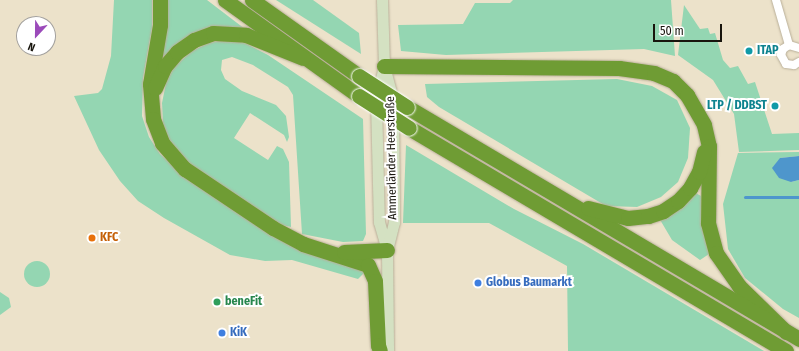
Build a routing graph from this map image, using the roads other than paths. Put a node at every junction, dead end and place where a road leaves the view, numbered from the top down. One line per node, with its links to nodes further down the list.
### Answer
1 (160, 0): 11 (highway)
2 (225, 0): 8 (highway)
3 (252, 0): 13 (highway, bridge)
4 (382, 0): 10 (street, Ammerländer Heerstraße)
5 (776, 0): 6 (street)
6 (789, 45): 7 (street); 9 (street)
7 (799, 48)
8 (303, 58): 11 (highway); 19 (highway, bridge)
9 (799, 62)
10 (384, 66): 12 (highway); 14 (street, Ammerländer Heerstraße); 14 (street, Ammerländer Heerstraße)
11 (152, 92): 15 (highway)
12 (704, 125): 13 (highway); 16 (highway)
13 (554, 195): 16 (highway)
14 (387, 250): 15 (highway); 18 (street, Ammerländer Heerstraße)
15 (335, 252): 17 (highway)
16 (793, 335)
17 (380, 351)
18 (388, 351)
19 (786, 351)

